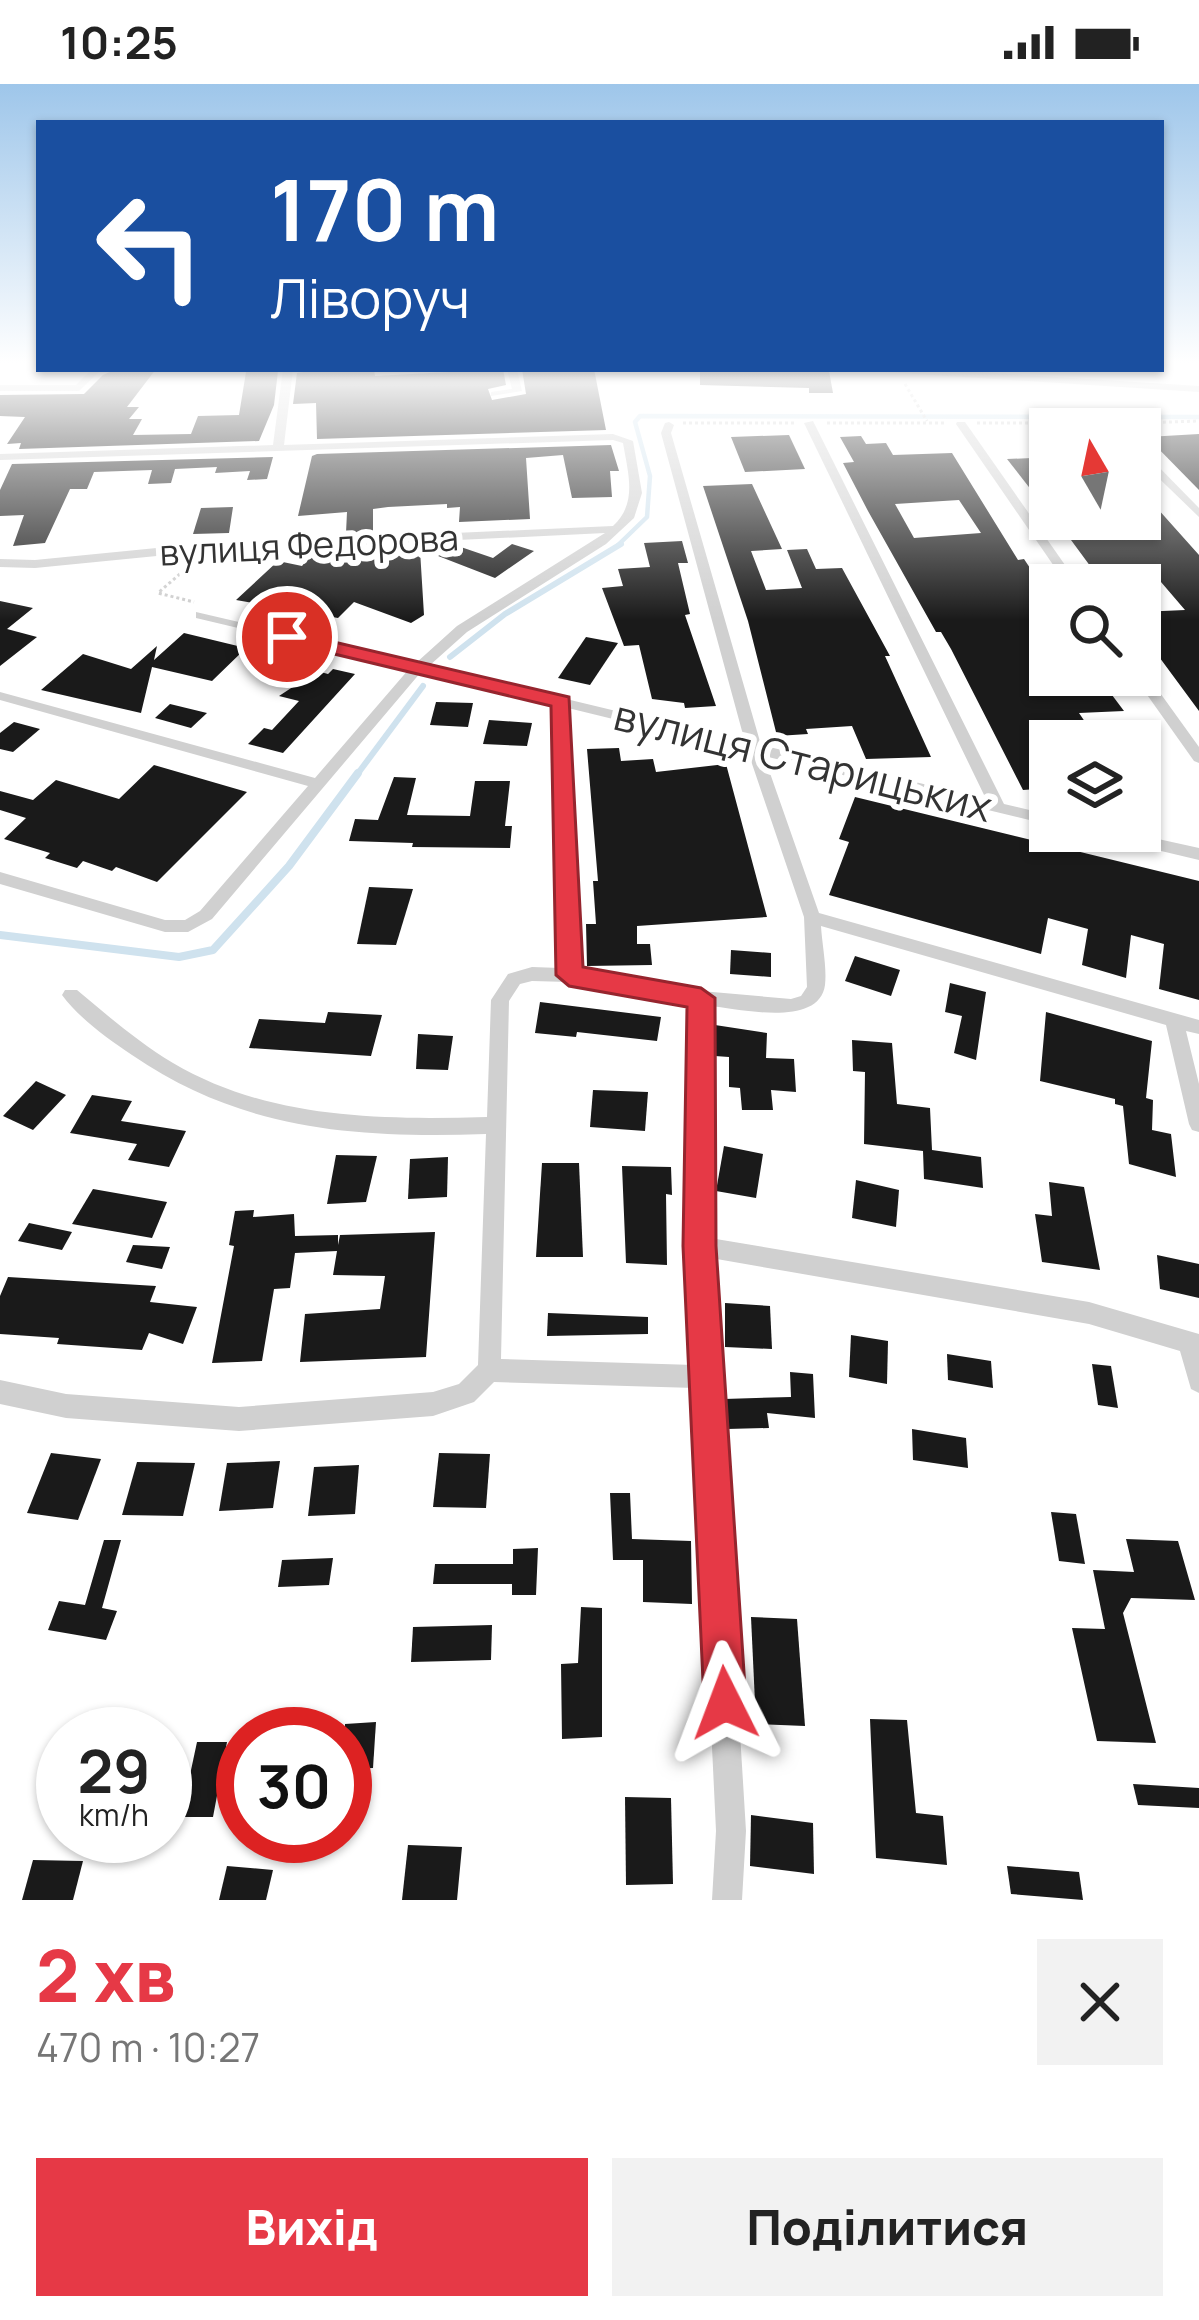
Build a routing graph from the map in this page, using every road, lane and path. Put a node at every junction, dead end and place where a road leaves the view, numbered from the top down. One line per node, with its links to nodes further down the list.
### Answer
1 (278, 450): 2 (street); 7 (street)
2 (286, 450)
3 (632, 450): 10 (street)
4 (671, 450): 19 (street)
5 (821, 450): 22 (street)
6 (979, 450): 13 (street)
7 (0, 457)
8 (1161, 475): 9 (street)
9 (1199, 514)
10 (618, 529): 11 (street, вулиця Федорова); 15 (street)
11 (204, 548): 12 (street, вулиця Федорова); 14 (path)
12 (0, 563)
13 (1058, 564)
14 (201, 615): 15 (street, вулиця Федорова)
15 (416, 670): 18 (street, вулиця Старицьких); 21 (street)
16 (0, 696): 21 (street)
17 (1154, 696): 20 (street)
18 (561, 702): 19 (street, вулиця Старицьких); 28 (street)
19 (754, 747): 22 (street, вулиця Старицьких); 27 (street)
20 (1199, 758)
21 (320, 784): 26 (street)
22 (998, 808): 23 (street, вулиця Старицьких)
23 (1029, 815)
24 (1161, 845): 25 (street)
25 (1199, 854)
26 (0, 878)
27 (812, 917): 30 (street); 31 (street)
28 (569, 975): 30 (street); 34 (street)
29 (71, 994): 34 (street)
30 (701, 998): 35 (street)
31 (1174, 1020): 32 (street); 33 (street)
32 (1199, 1027)
33 (1199, 1124)
34 (494, 1125): 37 (street)
35 (699, 1246): 36 (street); 38 (street)
36 (1194, 1344): 39 (street)
37 (489, 1370): 38 (street); 40 (street)
38 (706, 1377): 41 (street)
39 (1199, 1381)
40 (0, 1392)
41 (727, 1900)

